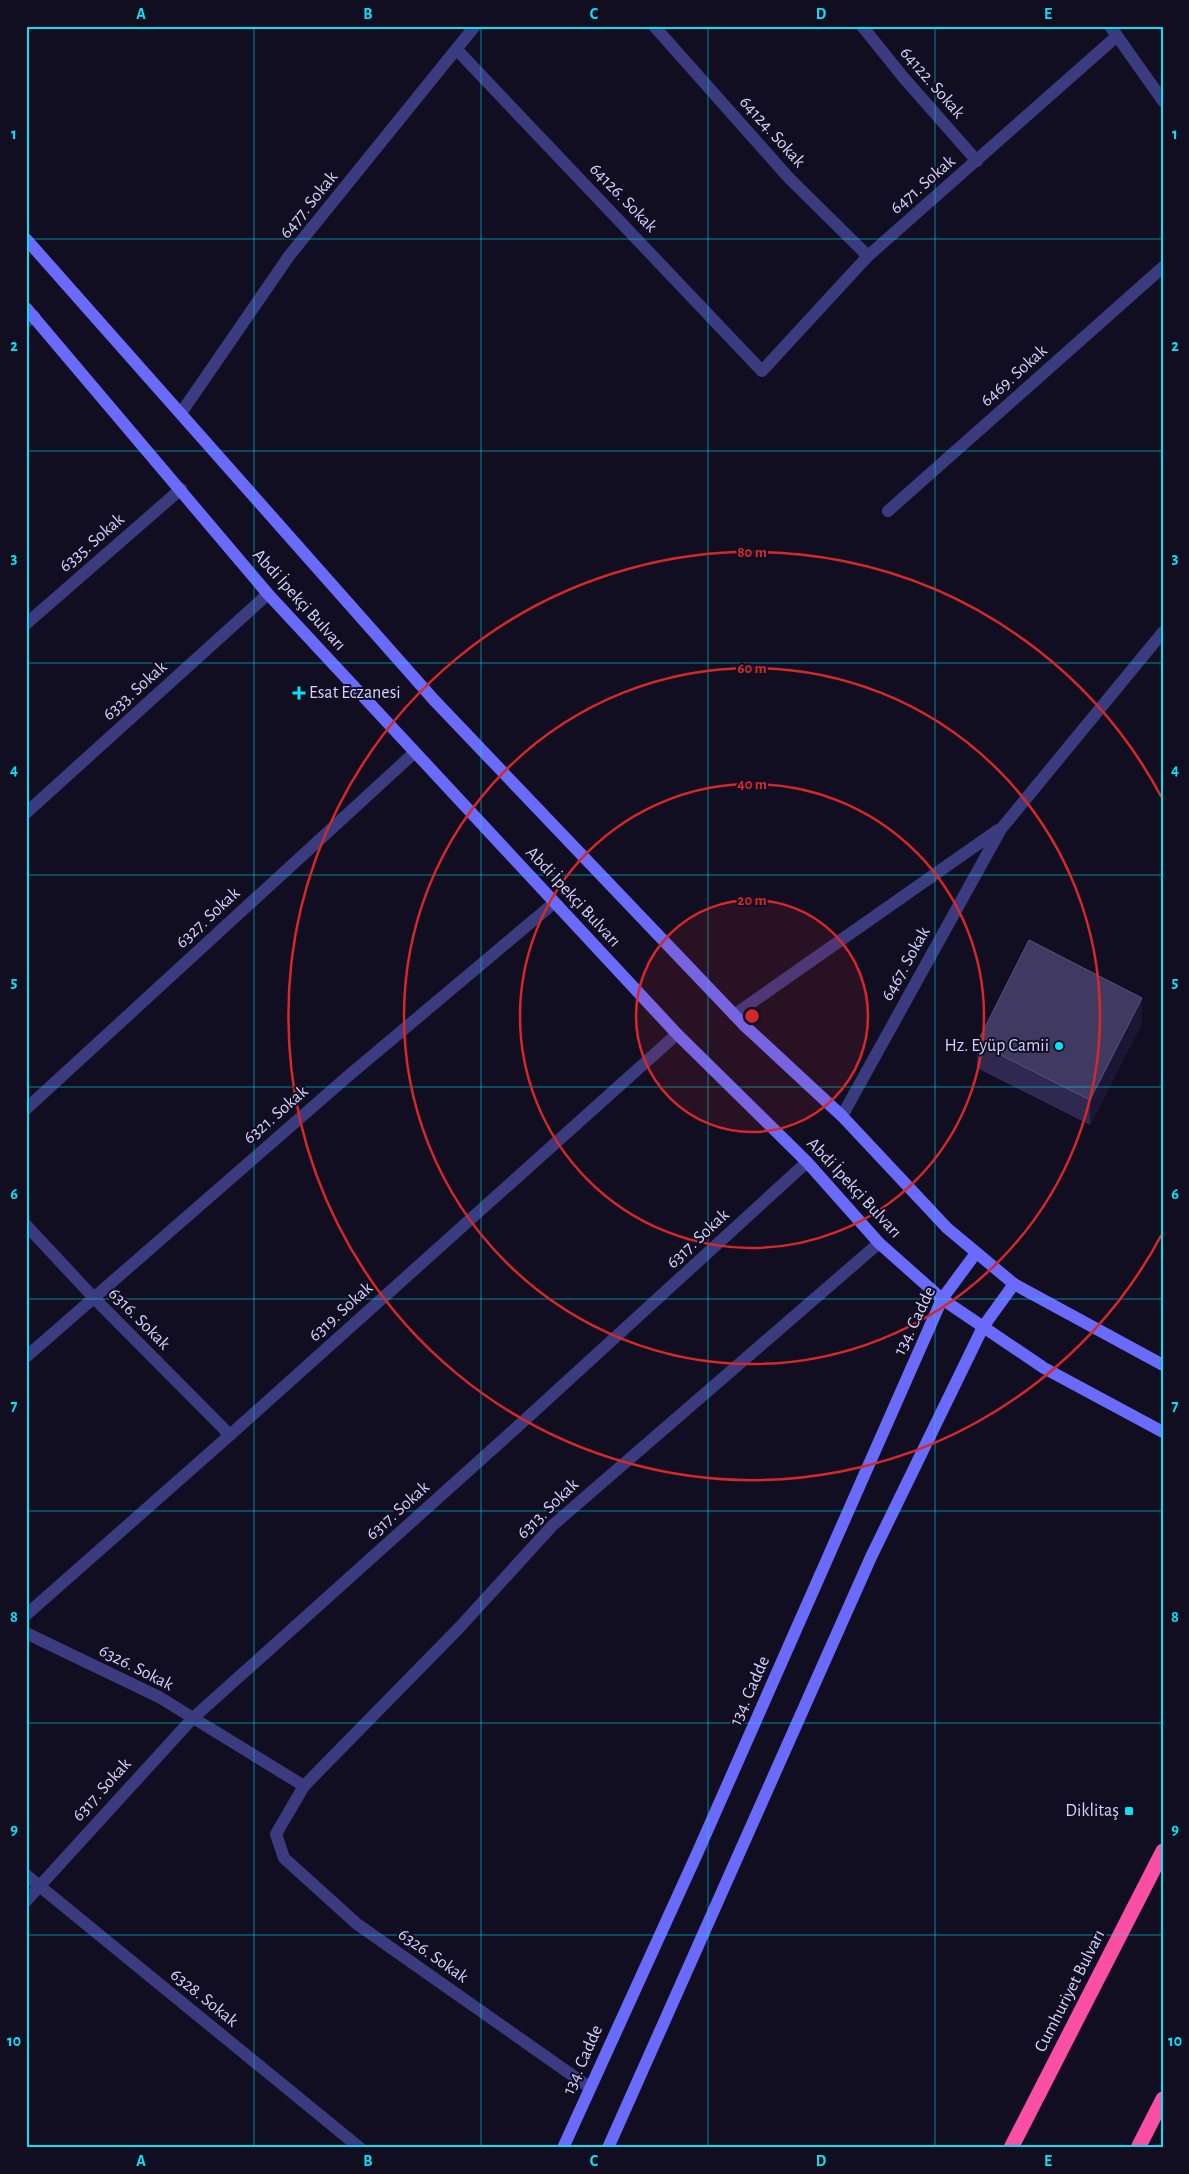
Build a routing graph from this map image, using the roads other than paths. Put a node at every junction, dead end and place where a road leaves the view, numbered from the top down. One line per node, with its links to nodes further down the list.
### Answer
1 (475, 26): 5 (street, 6477. Sokak)
2 (654, 26): 9 (street, 64124. Sokak)
3 (862, 26): 7 (street, 64122. Sokak)
4 (1114, 31): 6 (street); 7 (street, 6471. Sokak)
5 (457, 50): 12 (street, 64126. Sokak); 13 (street, 6477. Sokak)
6 (1163, 101)
7 (977, 161): 9 (street, 6471. Sokak)
8 (26, 239): 13 (street, Abdi İpekçi Bulvarı)
9 (868, 256): 12 (street, 6471. Sokak)
10 (1163, 267): 15 (street, 6469. Sokak)
11 (29, 315): 14 (street, Abdi İpekçi Bulvarı)
12 (762, 371)
13 (181, 413): 23 (street, Abdi İpekçi Bulvarı)
14 (181, 489): 16 (street, Abdi İpekçi Bulvarı); 17 (street, 6335. Sokak)
15 (888, 511)
16 (268, 594): 19 (street, Abdi İpekçi Bulvarı); 20 (street, 6333. Sokak)
17 (26, 624)
18 (1163, 632): 21 (street, 6467. Sokak)
19 (414, 753): 22 (street, Abdi İpekçi Bulvarı); 25 (street, 6327. Sokak)
20 (26, 813)
21 (1000, 829): 23 (street, 6467. Sokak); 26 (street, 6467. Sokak)
22 (554, 903): 24 (street, Abdi İpekçi Bulvarı); 32 (street, 6321. Sokak)
23 (734, 1015): 26 (street, Abdi İpekçi Bulvarı)
24 (677, 1034): 27 (street, Abdi İpekçi Bulvarı); 38 (street, 6319. Sokak)
25 (26, 1109)
26 (842, 1116): 30 (street, Abdi İpekçi Bulvarı)
27 (807, 1162): 29 (street, Abdi İpekçi Bulvarı); 41 (street, 6317. Sokak)
28 (26, 1225): 32 (street, 6316. Sokak)
29 (879, 1243): 33 (street, Abdi İpekçi Bulvarı); 42 (street, 6313. Sokak)
30 (976, 1253): 31 (street, Abdi İpekçi Bulvarı); 33 (street, 134. Cadde)
31 (1014, 1284): 34 (street); 36 (street, Abdi İpekçi Bulvarı)
32 (94, 1298): 35 (street, 6321. Sokak); 38 (street, 6316. Sokak)
33 (942, 1299): 34 (street, Abdi İpekçi Bulvarı); 48 (street, 134. Cadde)
34 (983, 1327): 37 (street, Abdi İpekçi Bulvarı); 52 (street)
35 (26, 1357)
36 (1163, 1365)
37 (1163, 1432)
38 (230, 1435): 39 (street, 6319. Sokak)
39 (26, 1615)
40 (26, 1633): 41 (street, 6326. Sokak)
41 (192, 1719): 42 (street, 6326. Sokak); 46 (street, 6317. Sokak)
42 (304, 1786): 43 (street, 6313. Sokak)
43 (276, 1834): 48 (street, 6326. Sokak)
44 (1163, 1851): 53 (highway, Cumhuriyet Bulvarı)
45 (26, 1875): 46 (street, 6328. Sokak)
46 (39, 1885): 47 (street, 6317. Sokak); 50 (street, 6328. Sokak)
47 (26, 1901)
48 (590, 2087): 51 (street, 134. Cadde)
49 (1163, 2099): 54 (highway)
50 (360, 2148)
51 (563, 2148)
52 (608, 2148)
53 (1011, 2148)
54 (1138, 2148)

